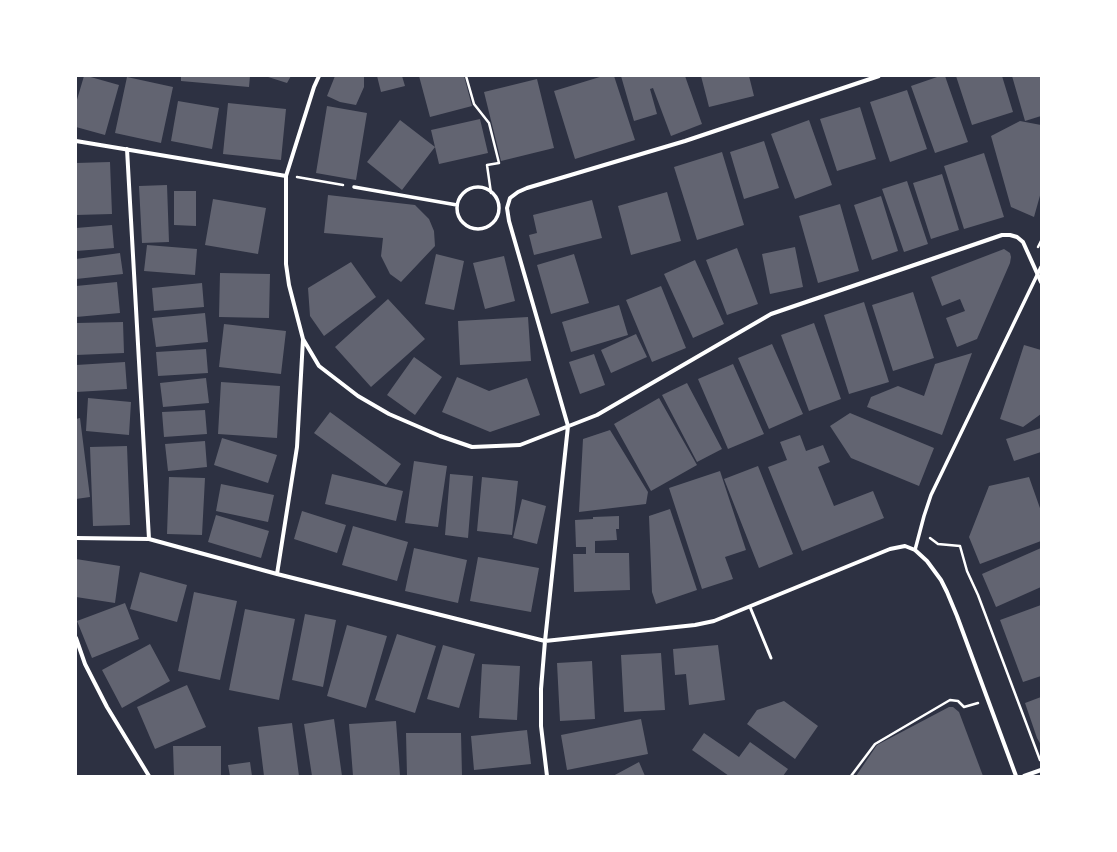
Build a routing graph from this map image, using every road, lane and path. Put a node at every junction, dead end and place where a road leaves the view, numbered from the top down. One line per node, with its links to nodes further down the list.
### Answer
1 (319, 76): 6 (street)
2 (466, 76): 8 (path)
3 (878, 76): 11 (street)
4 (76, 141): 5 (street)
5 (127, 149): 6 (street); 19 (street)
6 (286, 176): 7 (path); 15 (street)
7 (354, 187): 9 (street)
8 (491, 193): 9 (street); 10 (street)
9 (457, 205): 10 (street)
10 (499, 208): 11 (street)
11 (506, 208): 16 (street)
12 (1041, 266): 13 (street)
13 (1038, 274): 14 (street); 16 (street); 17 (street)
14 (1041, 282)
15 (303, 339): 16 (street); 21 (street)
16 (568, 426): 24 (street)
17 (920, 531): 20 (street); 27 (path)
18 (76, 538): 19 (street)
19 (148, 539): 21 (street)
20 (915, 550): 22 (street); 26 (street)
21 (277, 574): 24 (street)
22 (750, 607): 24 (street); 25 (lane)
23 (76, 638): 29 (street)
24 (545, 641): 30 (street)
25 (771, 658)
26 (988, 699): 31 (path); 32 (street)
27 (1041, 762)
28 (1041, 770): 33 (street)
29 (149, 776)
30 (547, 776)
31 (851, 776)
32 (1016, 776)
33 (1024, 776)

